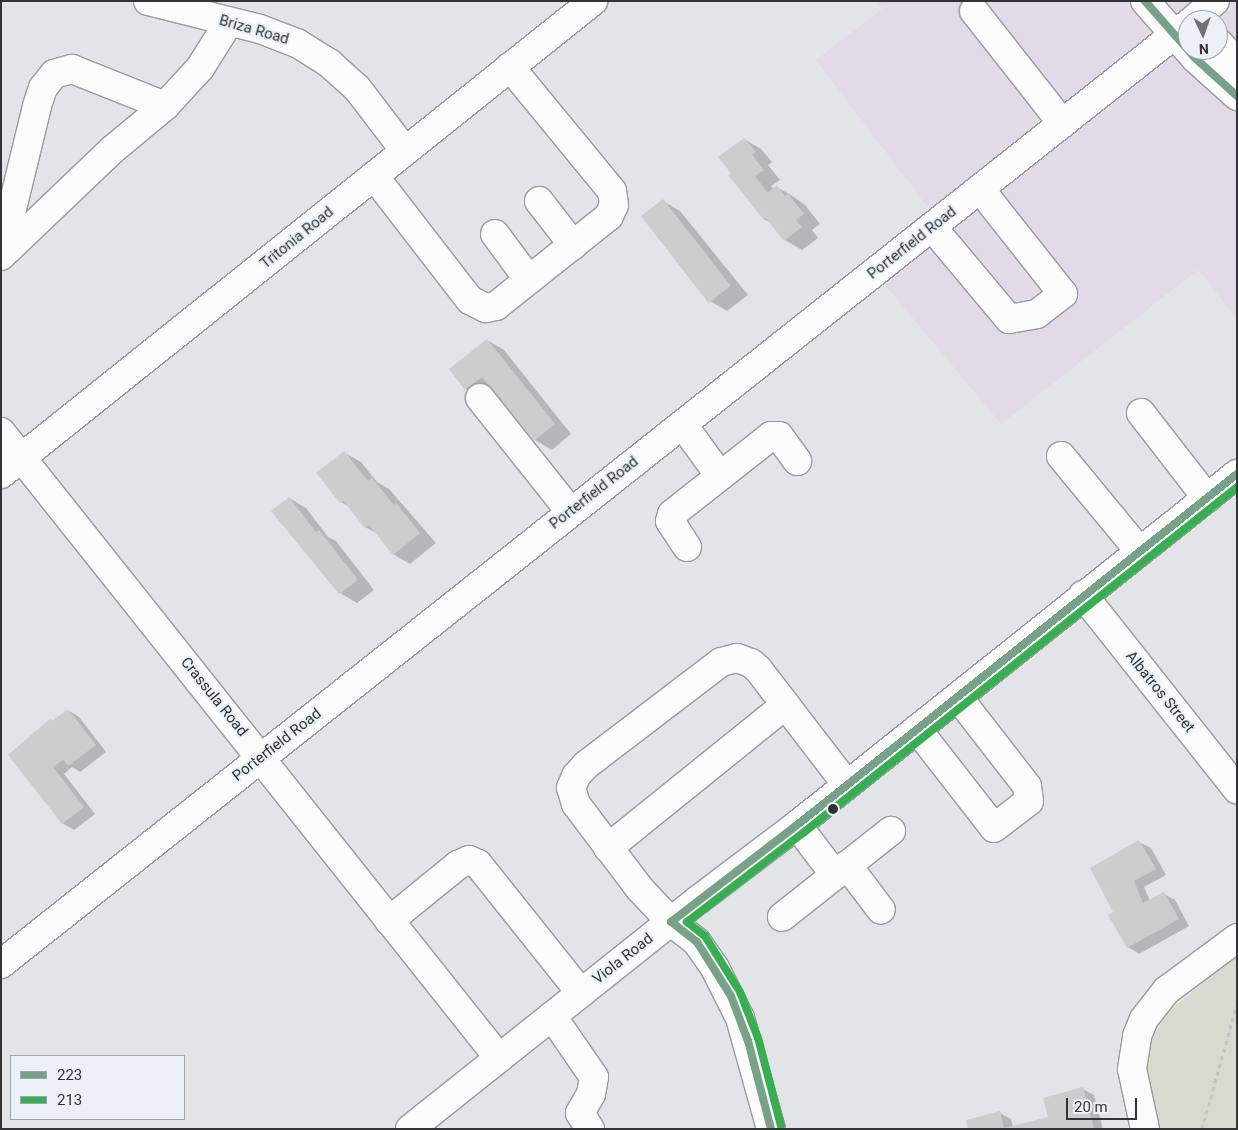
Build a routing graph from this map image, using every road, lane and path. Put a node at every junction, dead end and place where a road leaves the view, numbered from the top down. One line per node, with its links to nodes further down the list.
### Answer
1 (148, 1): 6 (street, Briza Road)
2 (593, 1): 11 (street, Tritonia Road)
3 (1146, 1): 5 (street)
4 (974, 11): 14 (street)
5 (1178, 12)
6 (229, 22): 13 (street); 15 (street, Briza Road)
7 (1178, 28): 14 (street, Porterfield Road)
8 (1228, 53): 10 (street)
9 (1216, 60): 12 (street)
10 (1237, 63)
11 (510, 67): 15 (street, Tritonia Road); 21 (street)
12 (1237, 96)
13 (165, 106): 22 (street); 22 (street)
14 (1062, 123): 17 (street, Porterfield Road)
15 (405, 152): 16 (street, Tritonia Road)
16 (374, 176): 23 (street); 30 (street, Tritonia Road)
17 (980, 189): 19 (street, Porterfield Road); 19 (street)
18 (539, 201): 21 (street)
19 (932, 227): 26 (street, Porterfield Road)
20 (495, 234): 23 (street)
21 (572, 245): 23 (street)
22 (1, 255)
23 (529, 280)
24 (480, 398): 34 (street)
25 (1141, 413): 33 (street)
26 (682, 425): 31 (street); 34 (street, Porterfield Road)
27 (1, 432): 30 (street, Crassula Road)
28 (1061, 456): 36 (street)
29 (798, 461): 31 (street)
30 (12, 466): 41 (street, Crassula Road)
31 (720, 476): 35 (street)
32 (1236, 477): 33 (street, Viola Road)
33 (1207, 498): 36 (street, Viola Road)
34 (570, 511): 41 (street, Porterfield Road)
35 (687, 547)
36 (1140, 552): 37 (street, Viola Road)
37 (1083, 595): 38 (street, Viola Road); 43 (street, Albatros Street)
38 (958, 697): 40 (street, Viola Road); 40 (street)
39 (785, 705): 42 (street); 46 (street); 46 (street)
40 (917, 729): 42 (street, Viola Road)
41 (262, 758): 50 (street, Crassula Road); 53 (street, Porterfield Road)
42 (847, 785): 44 (street, Viola Road)
43 (1237, 789)
44 (797, 825): 47 (street); 51 (street, Viola Road)
45 (891, 831): 47 (street)
46 (608, 848): 51 (street)
47 (841, 870): 48 (street); 49 (street)
48 (882, 910)
49 (782, 917)
50 (390, 921): 54 (street); 57 (street, Crassula Road)
51 (671, 922): 54 (street, Viola Road); 60 (street)
52 (1237, 938): 61 (street)
53 (1, 964)
54 (581, 994): 56 (street, Viola Road)
55 (1237, 1004): 62 (path)
56 (552, 1016): 57 (street, Viola Road); 59 (street)
57 (498, 1058): 58 (street, Viola Road)
58 (410, 1129)
59 (590, 1129)
60 (771, 1129)
61 (1145, 1129)
62 (1202, 1129)

